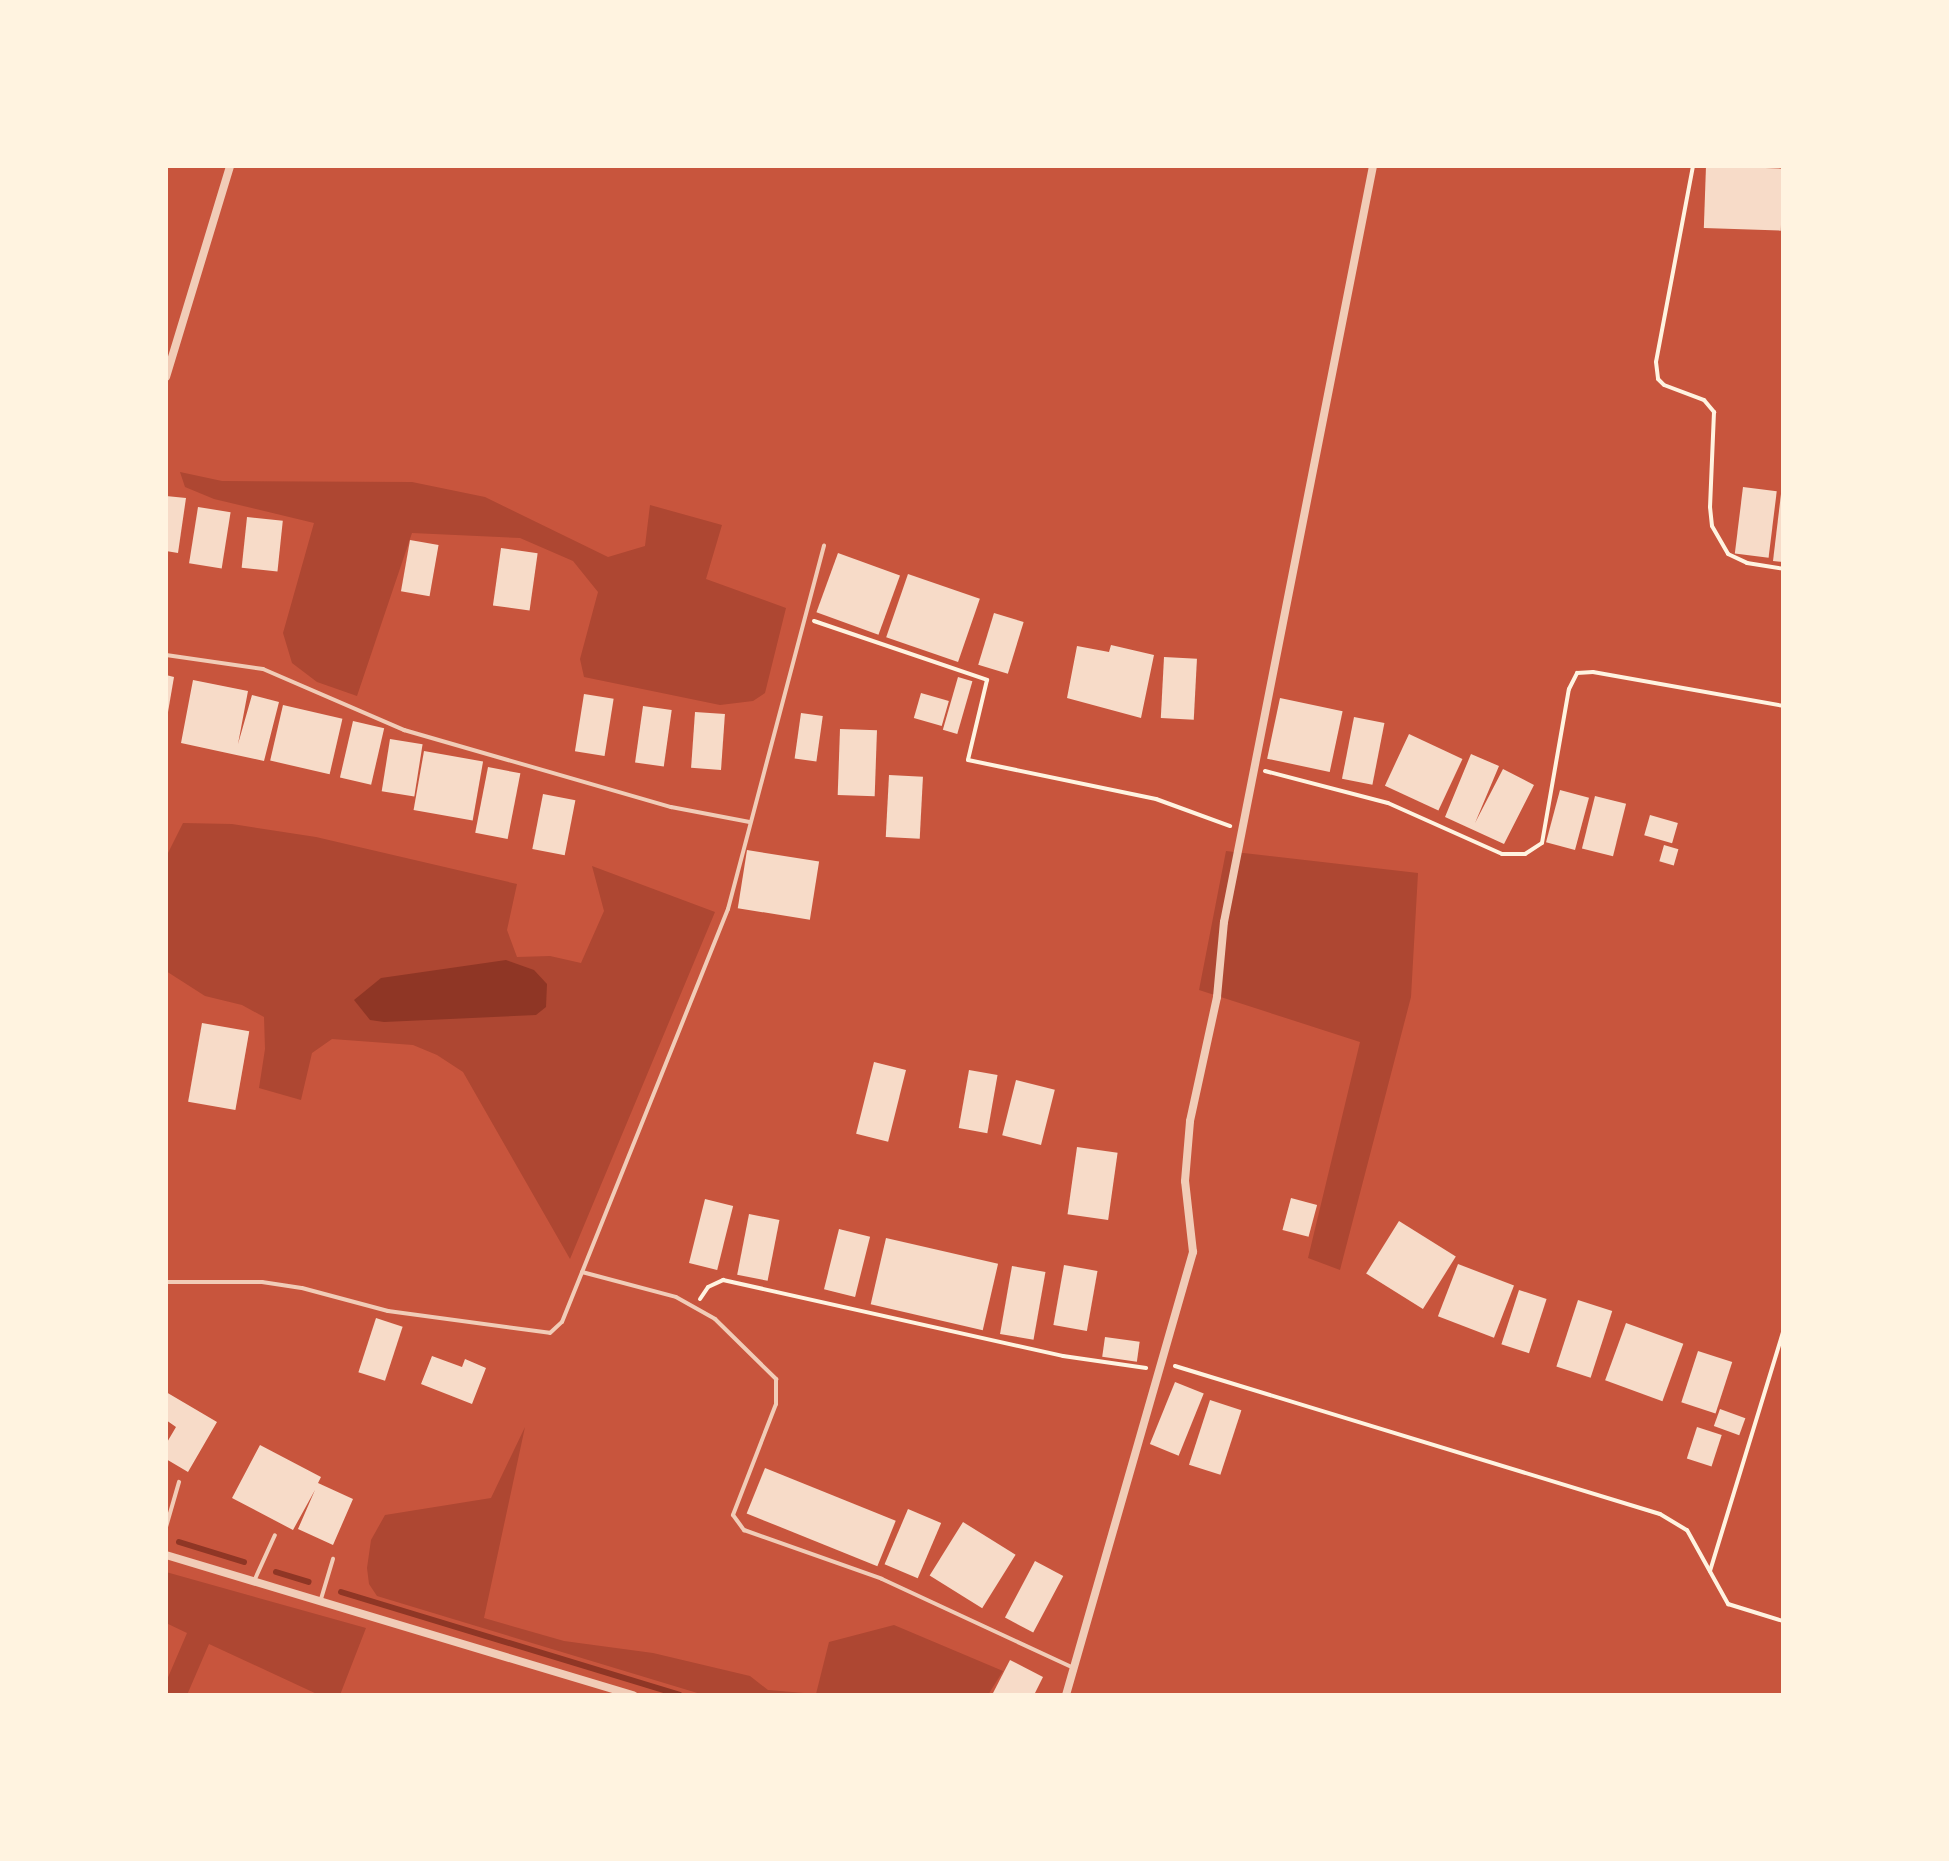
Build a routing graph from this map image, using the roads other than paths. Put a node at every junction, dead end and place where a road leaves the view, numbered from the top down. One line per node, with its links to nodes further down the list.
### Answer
1 (230, 166): 3 (street)
2 (1373, 166): 16 (street)
3 (166, 377)
4 (824, 545): 6 (lane)
5 (166, 655): 6 (lane)
6 (751, 823): 7 (lane)
7 (582, 1272): 8 (lane); 16 (lane)
8 (166, 1282)
9 (179, 1482): 10 (lane)
10 (166, 1527)
11 (275, 1535): 14 (lane)
12 (166, 1555): 14 (street)
13 (333, 1559): 15 (lane)
14 (254, 1581): 15 (street)
15 (321, 1601): 17 (street)
16 (1073, 1667): 18 (street)
17 (634, 1695)
18 (1066, 1695)

